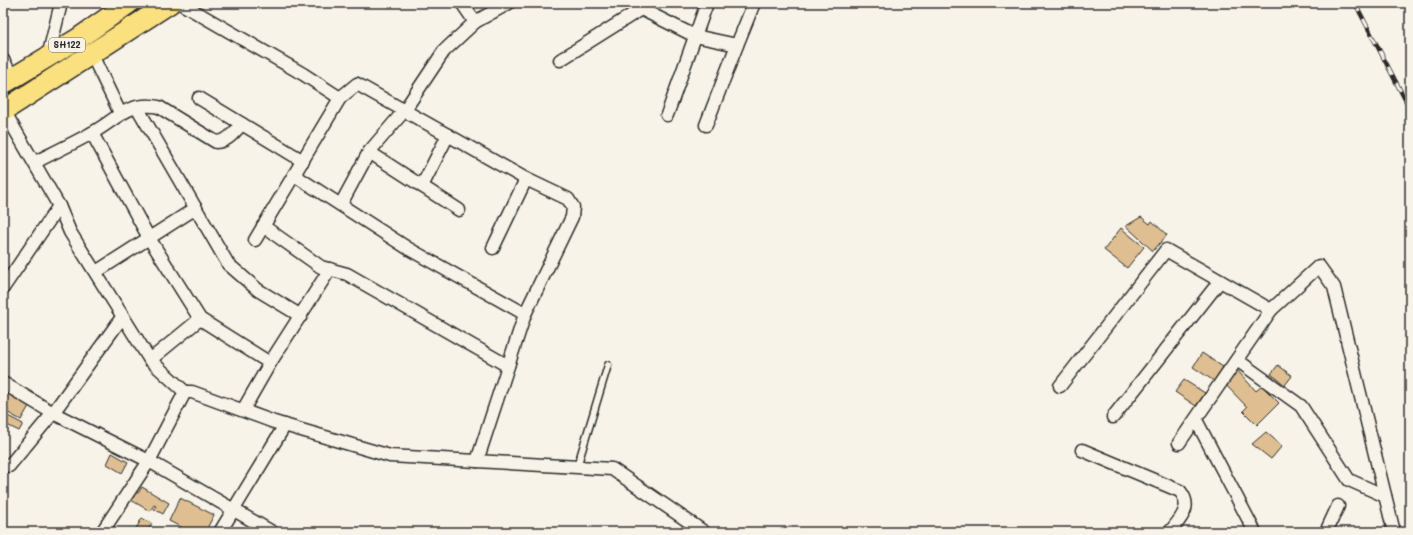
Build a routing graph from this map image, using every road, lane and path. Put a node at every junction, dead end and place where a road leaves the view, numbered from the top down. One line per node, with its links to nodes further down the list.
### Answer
1 (61, 3): 14 (street)
2 (129, 3): 14 (main road, SH122)
3 (170, 3): 13 (main road)
4 (180, 3): 19 (street)
5 (462, 3): 10 (street)
6 (509, 3): 10 (street)
7 (707, 3): 11 (street)
8 (754, 3): 12 (street)
9 (641, 5): 11 (street); 16 (street)
10 (475, 22): 22 (street)
11 (696, 36): 12 (street); 24 (street)
12 (737, 45): 26 (street)
13 (92, 53): 21 (main road); 23 (street)
14 (48, 57): 17 (main road, SH122)
15 (3, 60): 17 (street)
16 (560, 60)
17 (8, 81)
18 (200, 98): 25 (street)
19 (340, 98): 22 (street); 30 (street)
20 (137, 107): 23 (street); 25 (street); 37 (street)
21 (3, 110): 31 (street)
22 (404, 110): 28 (street); 29 (street)
23 (120, 113): 27 (street)
24 (667, 115)
25 (242, 124): 30 (street)
26 (706, 125)
27 (92, 133): 31 (street); 40 (street)
28 (448, 135): 33 (street); 34 (street)
29 (370, 152): 34 (street); 35 (street)
30 (303, 161): 32 (street)
31 (35, 162): 36 (street)
32 (294, 175): 35 (street); 39 (street)
33 (526, 179): 42 (street); 48 (street)
34 (422, 186): 38 (street)
35 (341, 204): 48 (street)
36 (59, 206): 44 (street); 46 (street)
37 (196, 208): 40 (street); 50 (street)
38 (459, 210)
39 (264, 226): 41 (street); 43 (street)
40 (149, 238): 44 (street); 51 (street)
41 (255, 240)
42 (493, 248)
43 (330, 269): 50 (street); 56 (street)
44 (96, 272): 49 (street)
45 (1220, 281): 47 (street); 58 (street); 62 (street)
46 (3, 288)
47 (1271, 310): 53 (street); 71 (street)
48 (525, 314): 56 (street)
49 (123, 316): 52 (street); 61 (street)
50 (302, 316): 54 (street)
51 (200, 319): 52 (street); 54 (street)
52 (150, 360): 59 (street)
53 (1237, 360): 63 (street); 71 (street)
54 (270, 363): 60 (street)
55 (608, 365): 70 (lane)
56 (508, 366): 68 (street)
57 (3, 383): 61 (street)
58 (1060, 386)
59 (185, 392): 60 (street); 67 (street)
60 (243, 410): 64 (street)
61 (53, 413): 67 (street); 69 (street)
62 (1113, 417)
63 (1196, 420): 65 (street); 79 (street)
64 (285, 425): 68 (street); 73 (street)
65 (1179, 443)
66 (1082, 450): 78 (street)
67 (149, 461): 73 (street); 74 (street)
68 (477, 461): 70 (street)
69 (9, 466)
70 (577, 467): 77 (street)
71 (1385, 496): 81 (street)
72 (1338, 506): 80 (street)
73 (232, 510): 75 (street); 76 (street)
74 (102, 532)
75 (220, 532)
76 (272, 532)
77 (704, 532)
78 (1170, 532)
79 (1255, 532)
80 (1326, 532)
81 (1394, 532)

